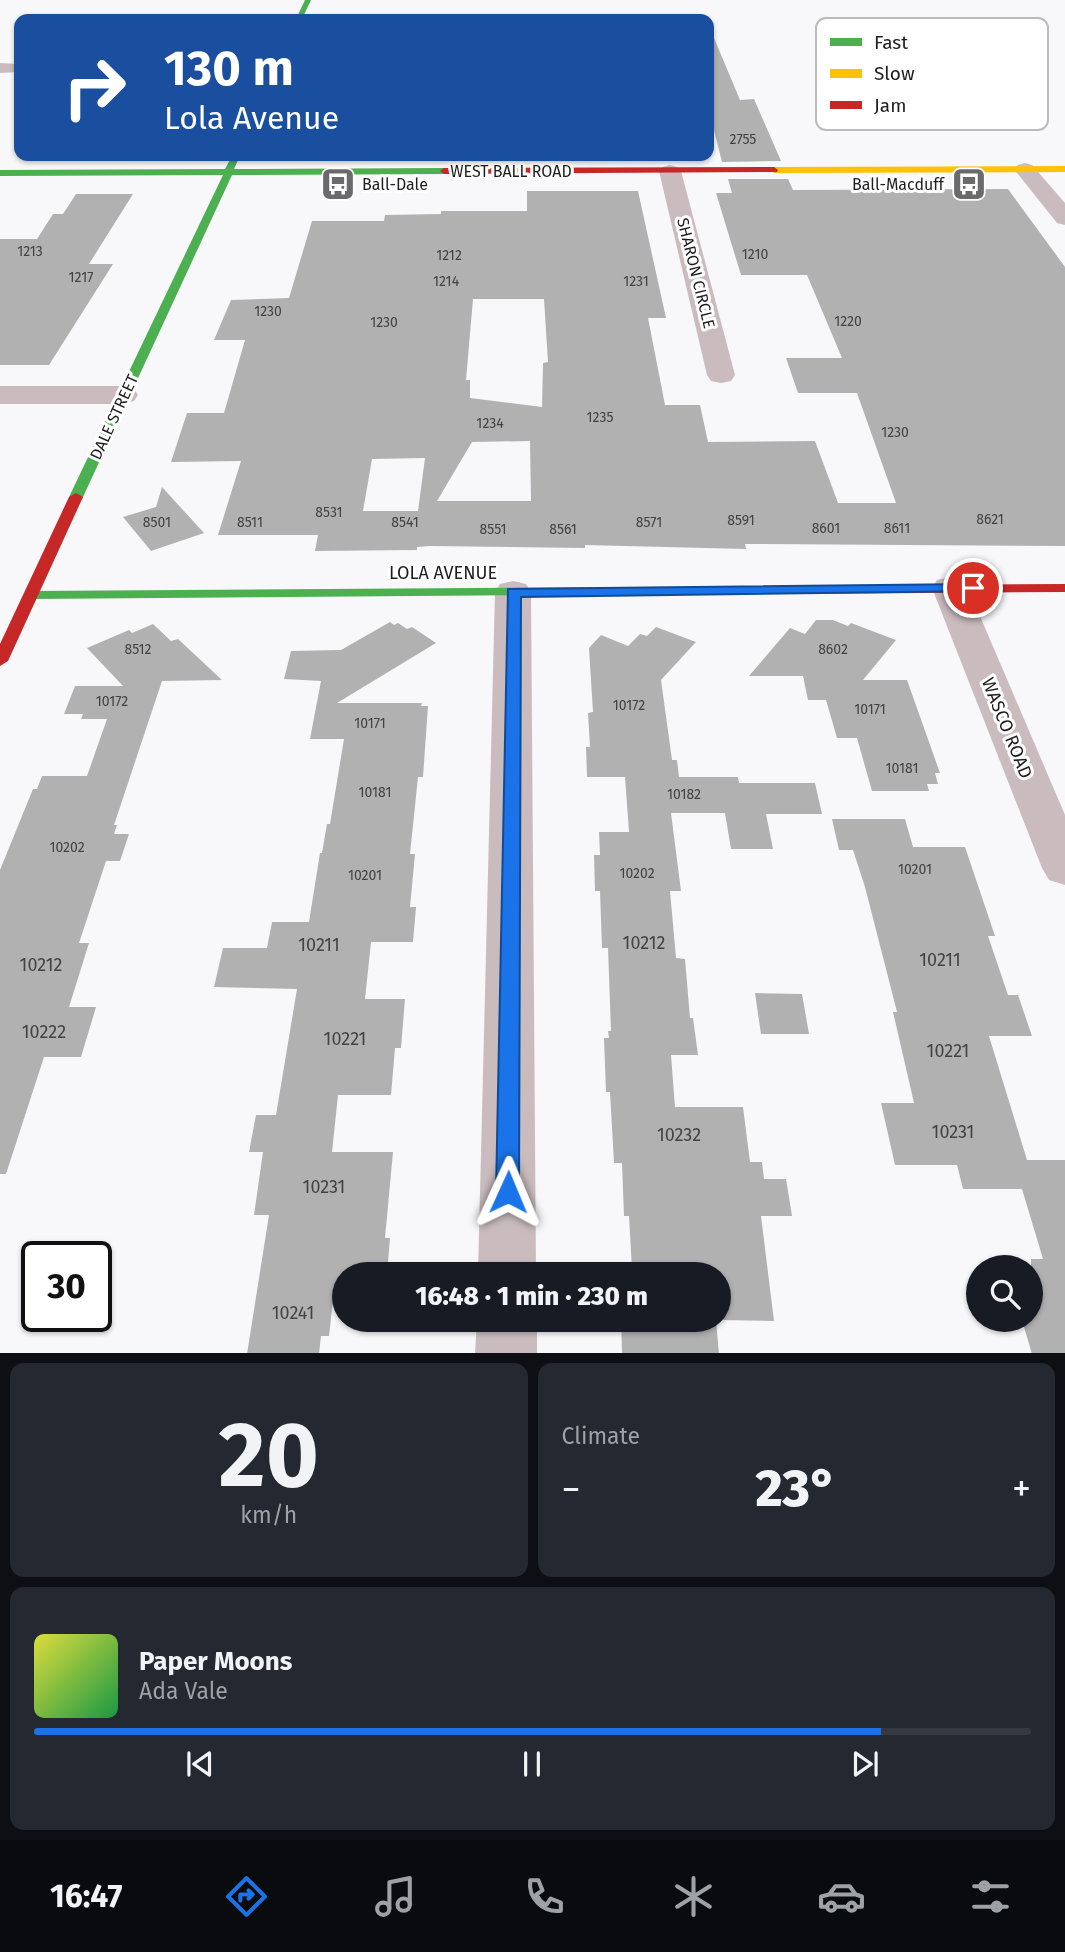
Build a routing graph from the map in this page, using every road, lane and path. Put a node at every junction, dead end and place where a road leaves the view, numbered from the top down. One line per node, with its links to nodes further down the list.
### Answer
1 (234, 161): 5 (street, DALE STREET)
2 (1026, 169): 3 (street, WEST BALL ROAD); 4 (street, WEST BALL ROAD); 7 (street)
3 (1065, 169)
4 (670, 171): 5 (street, WEST BALL ROAD); 8 (street, SHARON CIRCLE)
5 (228, 172): 6 (street, WEST BALL ROAD); 9 (street, DALE STREET)
6 (0, 173)
7 (1065, 218)
8 (721, 375)
9 (124, 395): 10 (street); 14 (street, DALE STREET)
10 (0, 396)
11 (1065, 587): 12 (street, LOLA AVENUE)
12 (950, 588): 13 (street, LOLA AVENUE); 16 (street, WASCO ROAD)
13 (513, 592): 14 (street, LOLA AVENUE); 17 (street)
14 (31, 595): 15 (street, DALE STREET)
15 (0, 661)
16 (1065, 868)
17 (507, 1262)
18 (506, 1332): 19 (street)
19 (506, 1353)

